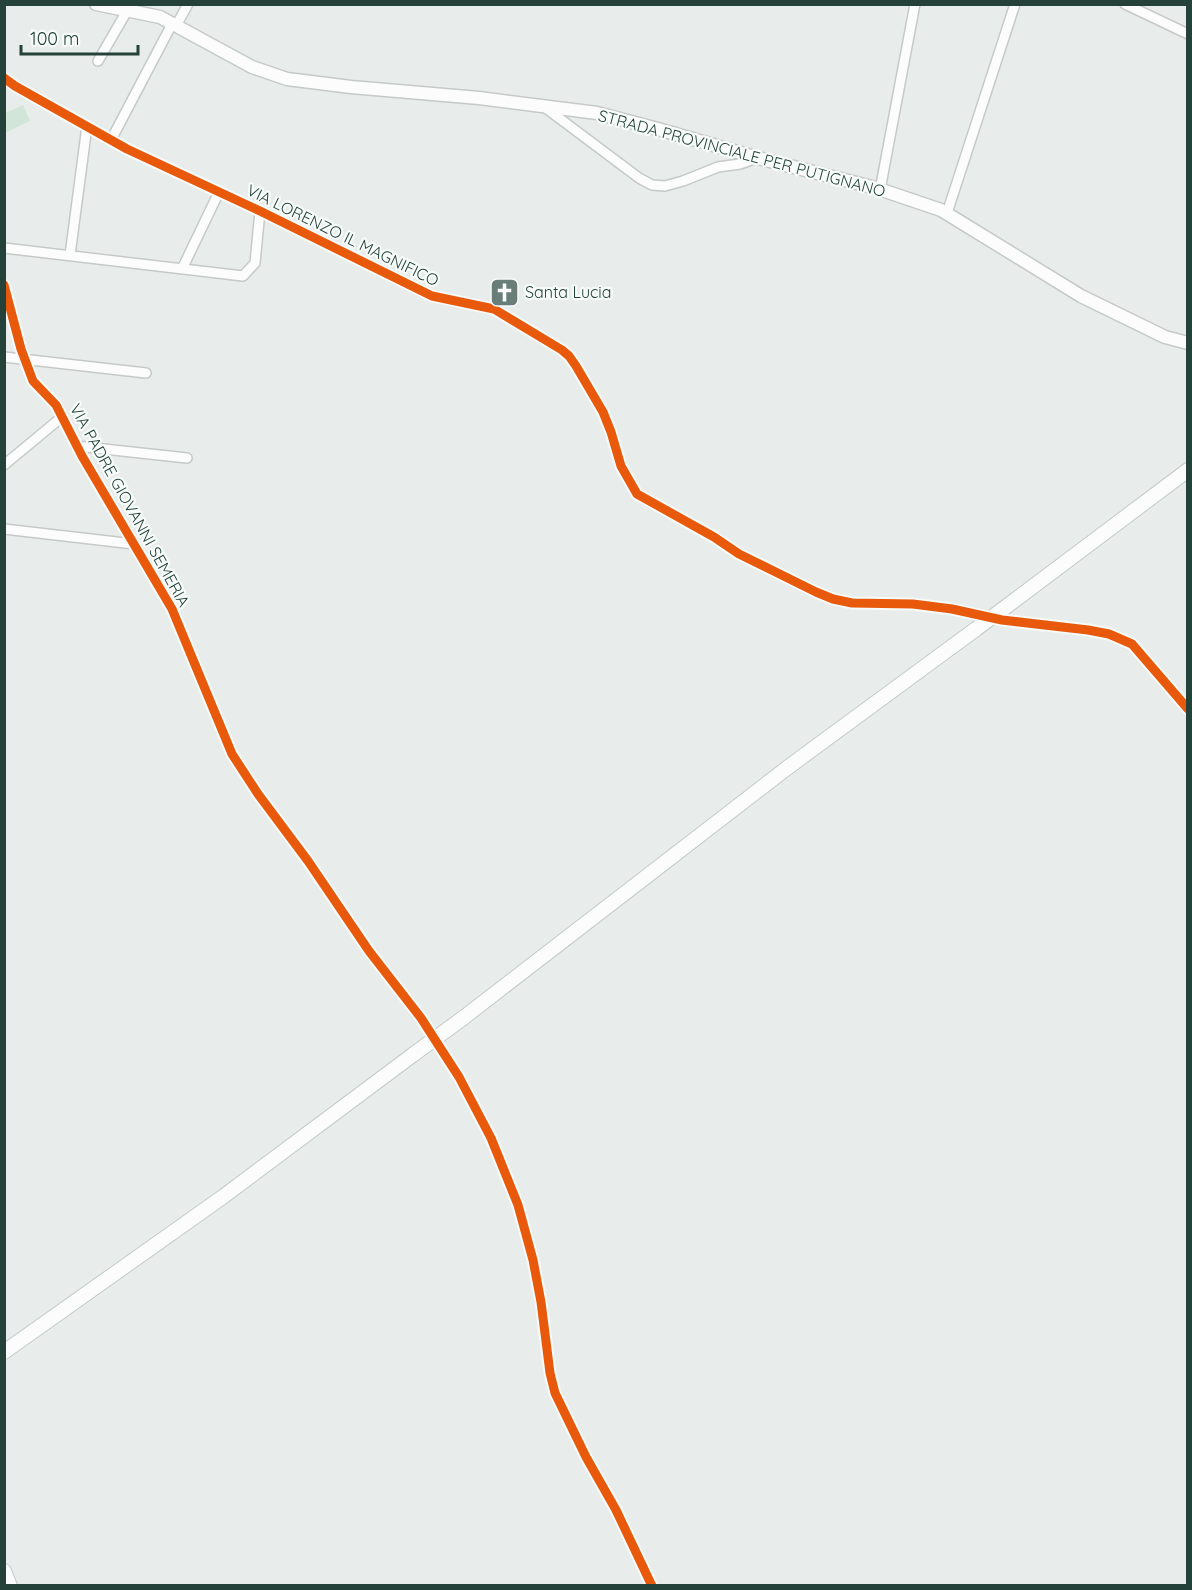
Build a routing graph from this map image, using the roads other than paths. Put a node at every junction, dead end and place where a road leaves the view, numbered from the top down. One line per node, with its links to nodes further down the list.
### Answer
1 (96, 4): 6 (street, STRADA PROVINCIALE PER PUTIGNANO)
2 (188, 4): 7 (street)
3 (915, 4): 15 (street)
4 (1015, 4): 18 (street)
5 (1125, 4): 8 (street)
6 (127, 11): 7 (street, STRADA PROVINCIALE PER PUTIGNANO); 9 (street)
7 (174, 25): 11 (street, STRADA PROVINCIALE PER PUTIGNANO); 13 (street)
8 (1188, 34)
9 (99, 61)
10 (4, 78): 12 (street, VIA LORENZO IL MAGNIFICO)
11 (541, 105): 14 (street, STRADA PROVINCIALE PER PUTIGNANO); 14 (street)
12 (87, 126): 13 (street, VIA LORENZO IL MAGNIFICO); 20 (street)
13 (111, 140): 16 (street, VIA LORENZO IL MAGNIFICO)
14 (758, 158): 15 (street, STRADA PROVINCIALE PER PUTIGNANO)
15 (880, 190): 18 (street, STRADA PROVINCIALE PER PUTIGNANO)
16 (219, 192): 17 (street, VIA LORENZO IL MAGNIFICO); 21 (street)
17 (260, 212): 21 (street); 34 (street, VIA LORENZO IL MAGNIFICO)
18 (947, 213): 23 (street, STRADA PROVINCIALE PER PUTIGNANO)
19 (4, 248): 20 (street)
20 (70, 255): 21 (street)
21 (182, 269)
22 (4, 285): 25 (street, VIA PADRE GIOVANNI SEMERIA)
23 (1188, 343)
24 (4, 357): 25 (street)
25 (25, 359): 26 (street); 27 (street, VIA PADRE GIOVANNI SEMERIA)
26 (146, 373)
27 (62, 417): 28 (street, VIA PADRE GIOVANNI SEMERIA); 30 (street, VIA PADRE GIOVANNI SEMERIA)
28 (76, 446): 29 (street); 33 (street, VIA PADRE GIOVANNI SEMERIA)
29 (187, 458)
30 (4, 465)
31 (1187, 471): 35 (main road, bridge)
32 (4, 528): 33 (street)
33 (134, 544): 38 (street, VIA PADRE GIOVANNI SEMERIA)
34 (1188, 709)
35 (4, 1352)
36 (4, 1571): 37 (main road)
37 (10, 1586)
38 (652, 1586)

